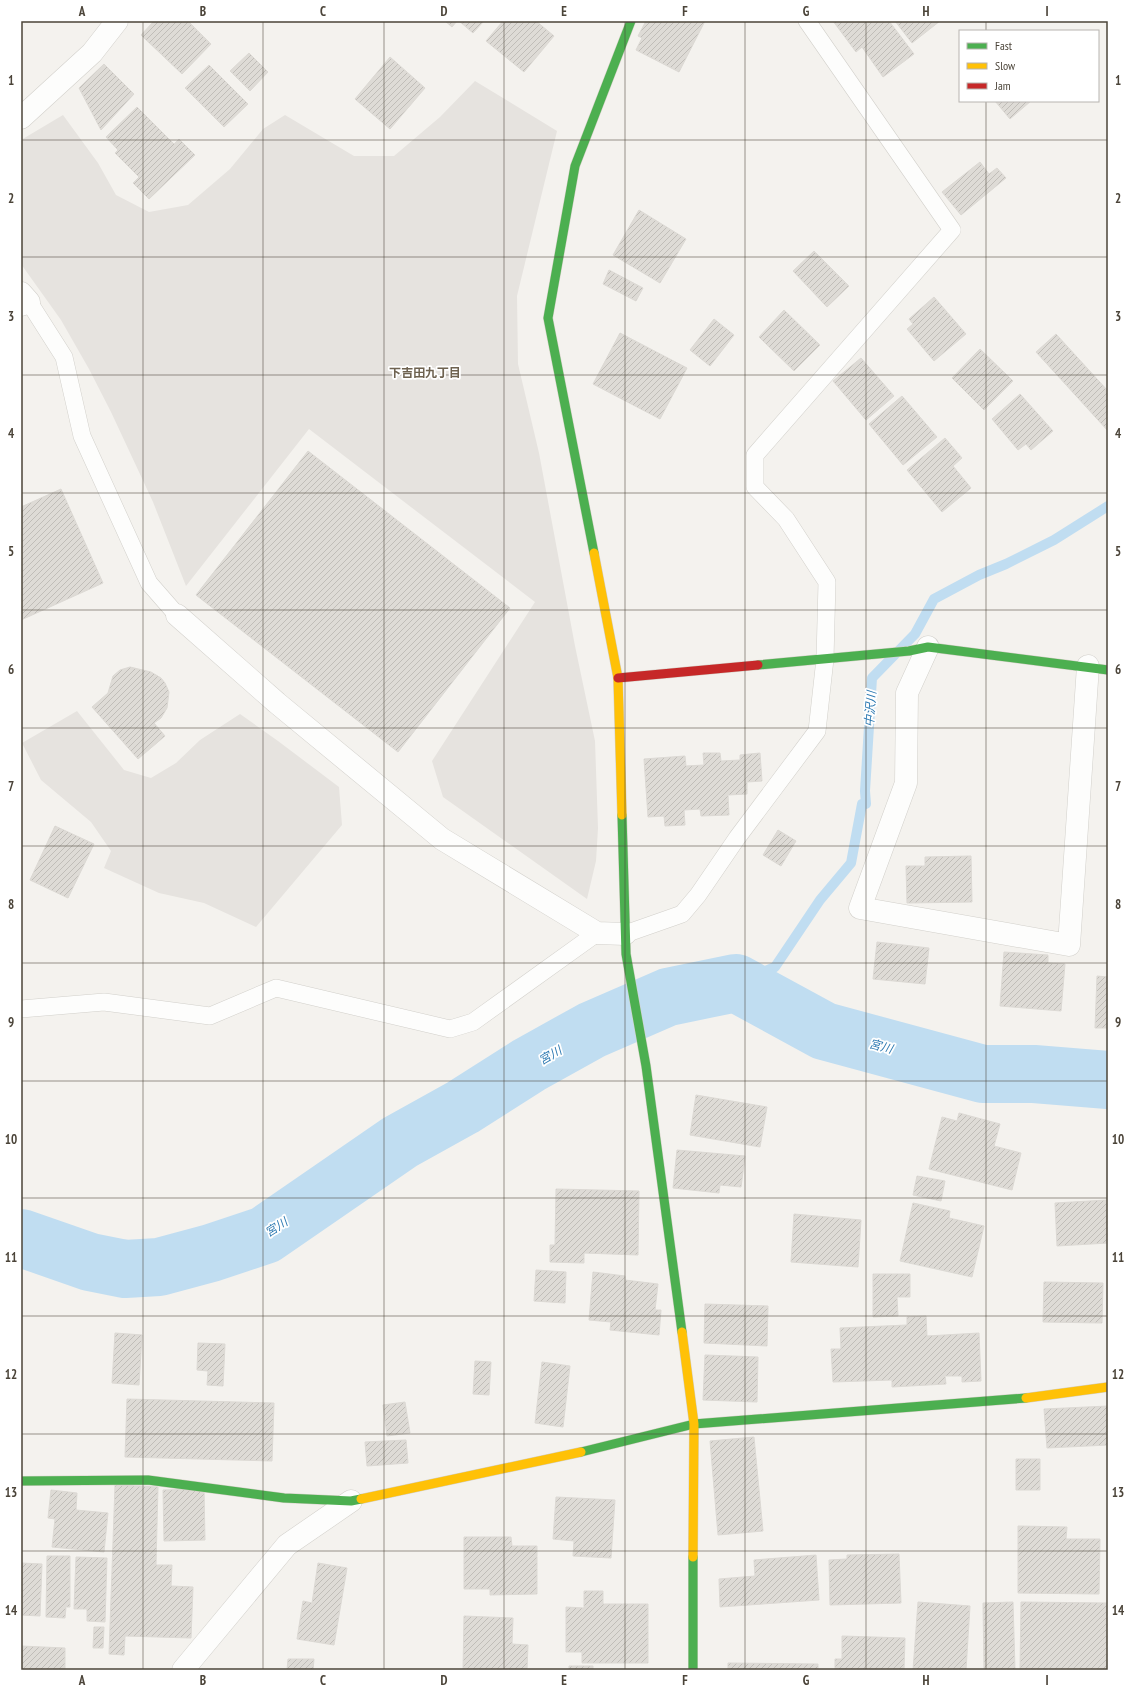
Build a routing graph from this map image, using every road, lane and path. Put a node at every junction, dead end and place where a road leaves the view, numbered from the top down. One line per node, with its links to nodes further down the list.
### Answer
1 (117, 21): 4 (street)
2 (630, 21): 10 (street)
3 (807, 21): 8 (lane)
4 (21, 118)
5 (24, 300): 6 (lane)
6 (177, 614): 11 (street)
7 (918, 649): 8 (street); 9 (street); 9 (street)
8 (826, 659): 10 (street); 12 (lane)
9 (1098, 668)
10 (618, 678): 12 (street)
11 (597, 933): 12 (street); 13 (lane)
12 (626, 944): 15 (street)
13 (21, 1009)
14 (1108, 1387): 15 (street)
15 (694, 1424): 17 (street); 19 (street)
16 (21, 1481): 17 (street)
17 (351, 1501): 18 (street)
18 (183, 1670)
19 (693, 1670)

